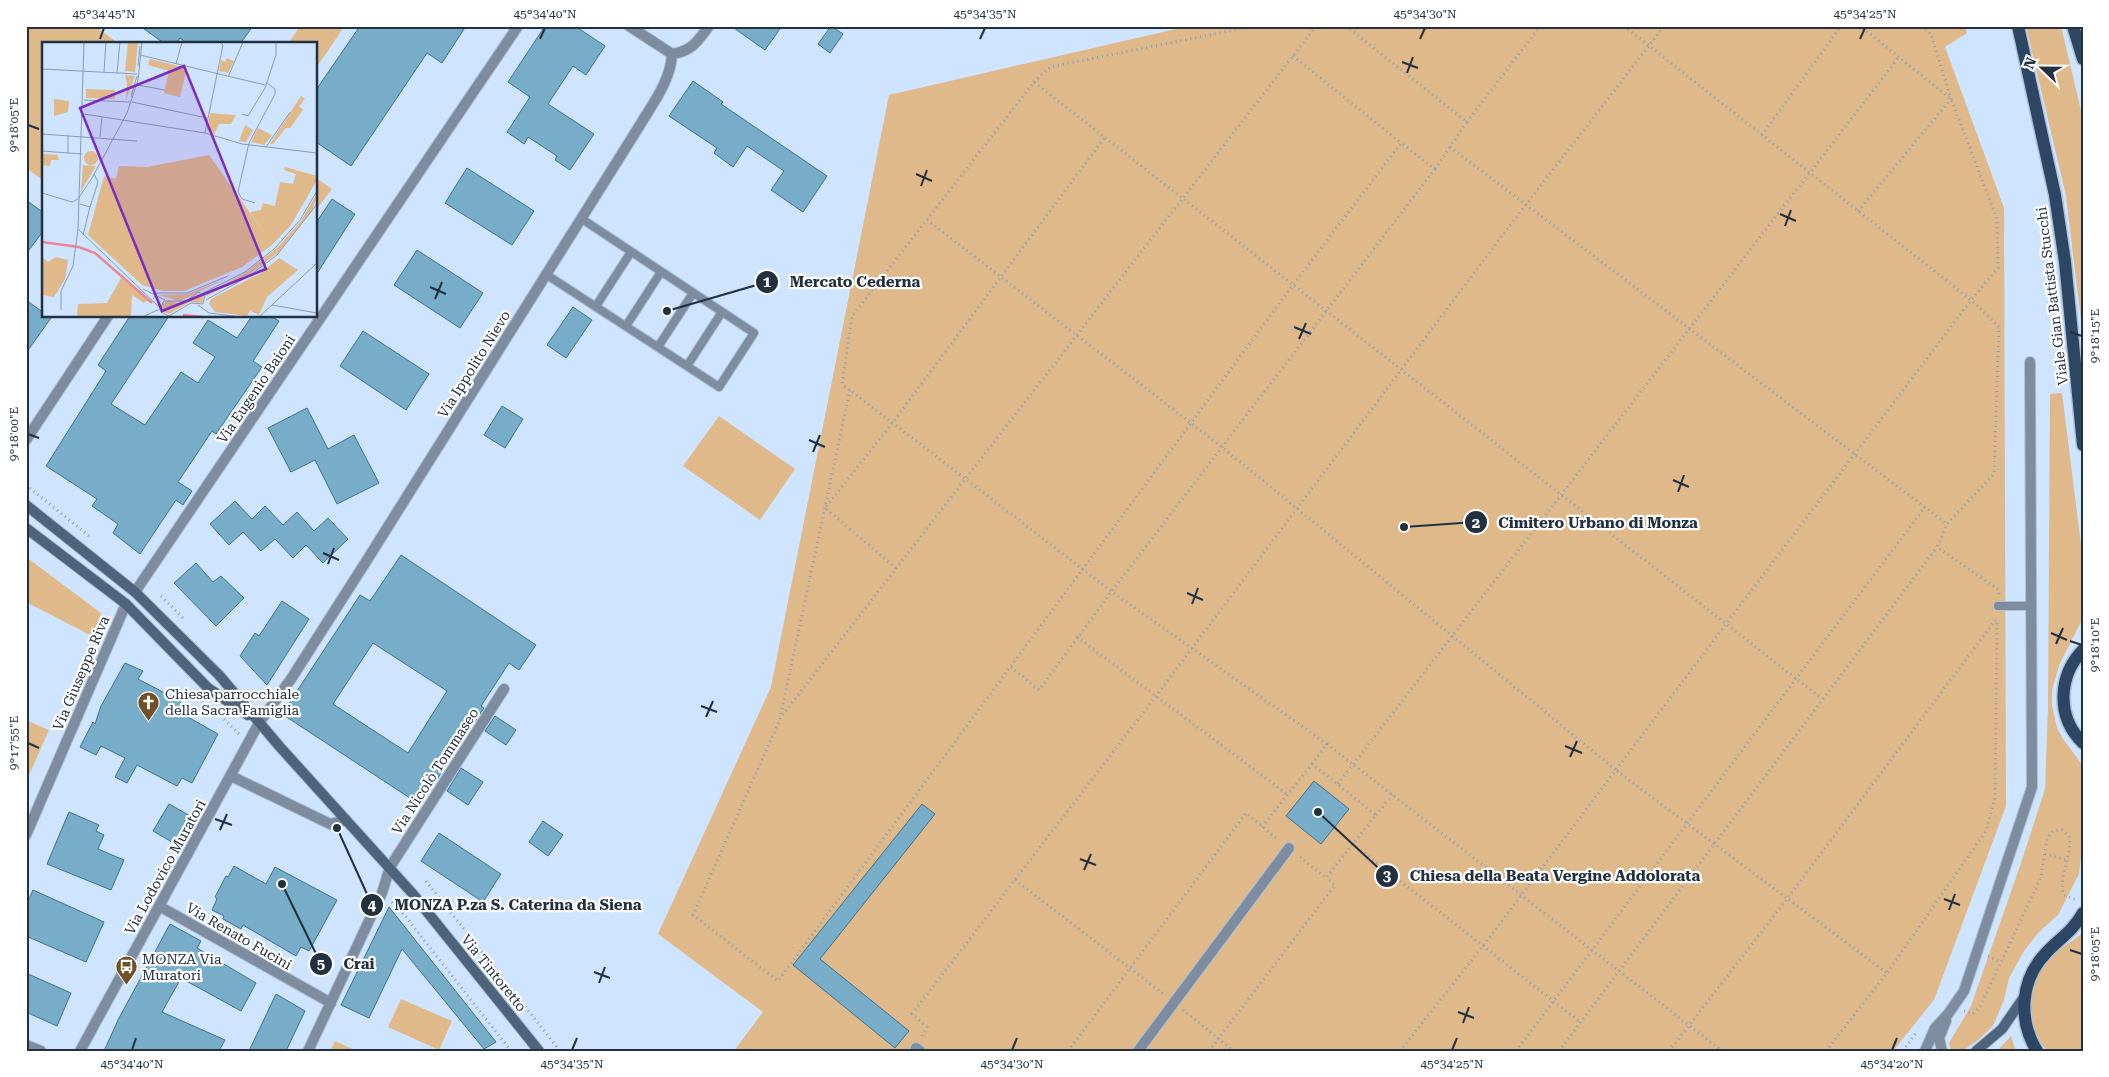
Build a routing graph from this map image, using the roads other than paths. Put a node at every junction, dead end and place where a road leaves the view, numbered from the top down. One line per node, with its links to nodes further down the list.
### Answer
1 (518, 26): 24 (street, Via Eugenio Baioni)
2 (628, 26): 6 (street)
3 (709, 26): 6 (street)
4 (2018, 26): 21 (main road, Viale Gian Battista Stucchi)
5 (2073, 26): 7 (main road)
6 (672, 54): 8 (street, Via Ippolito Nievo)
7 (2083, 59)
8 (582, 219): 9 (lane); 11 (street, Via Ippolito Nievo)
9 (631, 252): 10 (lane); 13 (lane)
10 (661, 272): 12 (lane); 16 (lane)
11 (547, 275): 13 (lane); 30 (street, Via Ippolito Nievo)
12 (693, 293): 14 (lane); 17 (lane)
13 (596, 306): 16 (lane)
14 (722, 312): 19 (lane); 19 (lane)
15 (107, 318): 20 (street)
16 (626, 326): 17 (lane)
17 (658, 347): 19 (lane)
18 (2030, 362): 27 (street)
19 (686, 366)
20 (26, 440)
21 (2083, 445)
22 (26, 505): 24 (street)
23 (26, 528): 25 (street)
24 (135, 592): 30 (street)
25 (126, 604): 30 (street); 34 (street, Via Giuseppe Riva)
26 (1998, 606): 27 (lane)
27 (2031, 606): 41 (street)
28 (2083, 650): 31 (main road)
29 (504, 689): 36 (street, Via Nicolò Tommaseo)
30 (259, 723): 32 (street, Via Lodovico Muratori); 33 (street, Via Tintoretto)
31 (2083, 743)
32 (231, 776): 33 (street); 37 (street, Via Lodovico Muratori)
33 (346, 820): 36 (street, Via Tintoretto)
34 (26, 835)
35 (1289, 848): 47 (street)
36 (390, 867): 40 (street, Via Nicolò Tommaseo); 46 (street, Via Tintoretto)
37 (160, 906): 40 (street, Via Renato Fucini); 44 (street, Via Lodovico Muratori)
38 (2083, 913): 39 (main road)
39 (2024, 997): 50 (street); 51 (main road)
40 (331, 1003): 45 (street, Via Nicolò Tommaseo)
41 (1948, 1014): 48 (street); 49 (street)
42 (26, 1045): 43 (street)
43 (41, 1051)
44 (80, 1051)
45 (308, 1051)
46 (539, 1051)
47 (1138, 1051)
48 (1925, 1051)
49 (1942, 1051)
50 (1976, 1051)
51 (2037, 1051)

